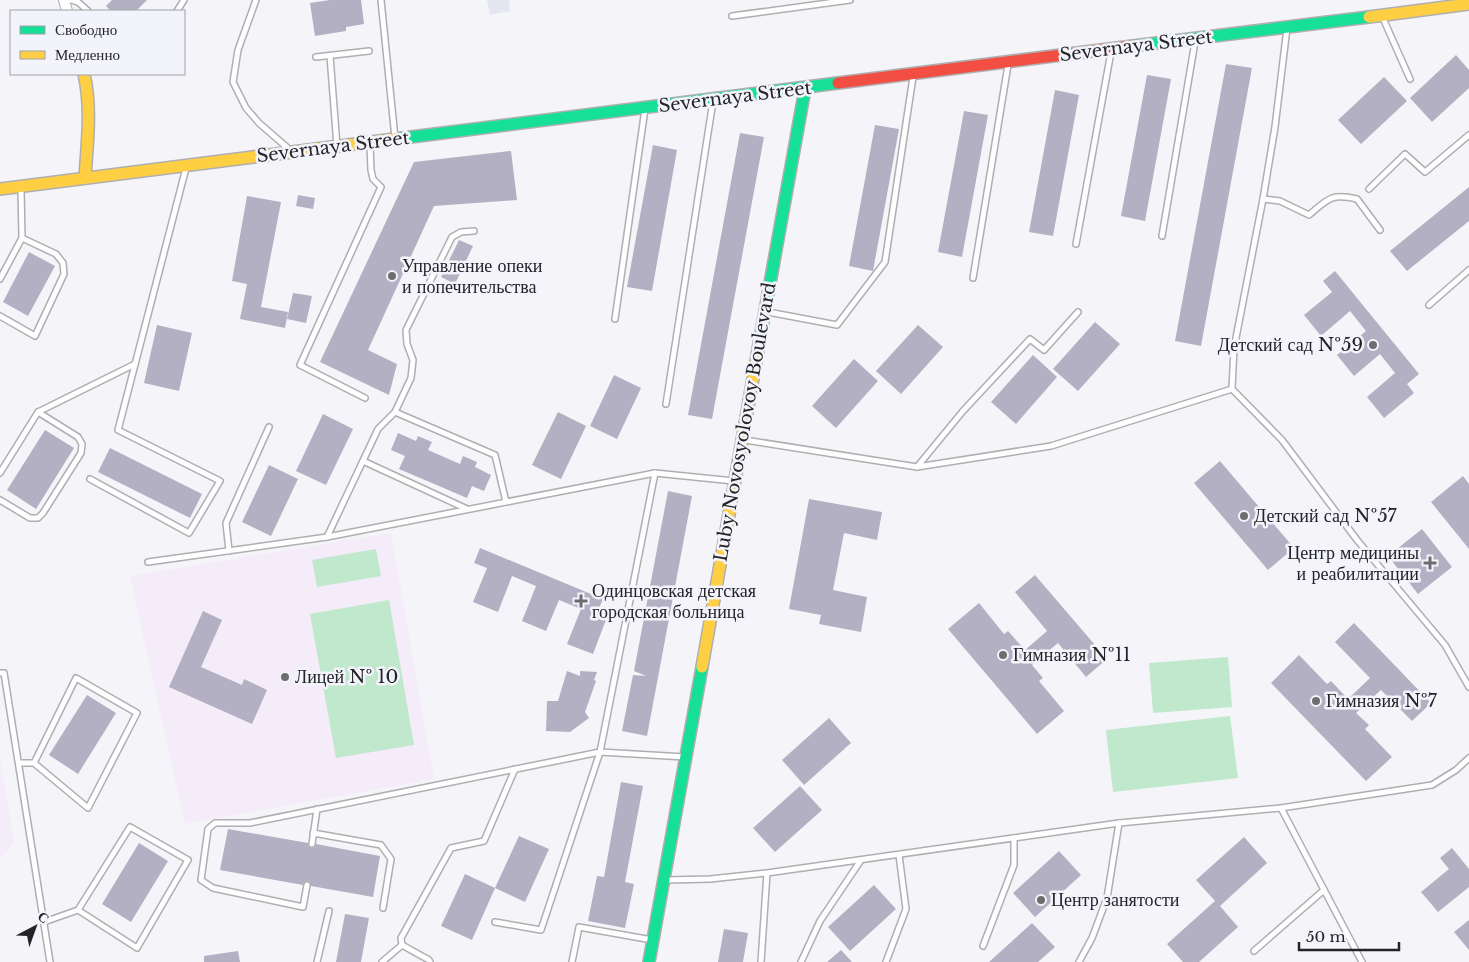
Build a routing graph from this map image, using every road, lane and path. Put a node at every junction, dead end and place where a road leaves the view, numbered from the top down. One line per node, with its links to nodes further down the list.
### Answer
1 (71, 0): 6 (lane)
2 (256, 0): 26 (lane)
3 (380, 0): 23 (lane)
4 (850, 0): 8 (lane)
5 (1469, 4): 7 (street, Severnaya Street)
6 (87, 10)
7 (1382, 15): 9 (street, Severnaya Street); 18 (lane)
8 (732, 16)
9 (1287, 27): 10 (street, Severnaya Street); 32 (lane)
10 (1196, 39): 11 (street, Severnaya Street); 35 (lane)
11 (1112, 49): 15 (street, Severnaya Street); 37 (lane)
12 (369, 51): 13 (lane)
13 (330, 56): 14 (lane); 25 (lane)
14 (316, 57)
15 (1008, 62): 16 (street, Severnaya Street); 39 (lane)
16 (914, 74): 19 (street, Severnaya Street); 42 (lane)
17 (84, 75): 28 (street)
18 (1410, 79)
19 (805, 89): 20 (street, Severnaya Street); 42 (street, Luby Novosyolovoy Boulevard)
20 (713, 99): 21 (street, Severnaya Street); 49 (lane)
21 (645, 108): 23 (street, Severnaya Street); 45 (lane)
22 (1469, 135): 31 (lane)
23 (395, 139): 24 (street, Severnaya Street)
24 (370, 142): 25 (street, Severnaya Street); 48 (lane)
25 (337, 146): 26 (street, Severnaya Street)
26 (292, 152): 27 (street, Severnaya Street)
27 (186, 165): 28 (street, Severnaya Street); 46 (lane)
28 (85, 178): 29 (street, Severnaya Street)
29 (21, 186): 30 (street, Severnaya Street); 36 (lane)
30 (0, 188)
31 (1369, 189)
32 (1263, 199): 33 (lane); 47 (lane)
33 (1380, 230)
34 (474, 231): 51 (lane)
35 (1162, 236)
36 (22, 238): 40 (lane); 44 (lane)
37 (1076, 244)
38 (1469, 270): 41 (lane)
39 (972, 278)
40 (0, 279)
41 (1429, 305)
42 (765, 311): 53 (street, Luby Novosyolovoy Boulevard)
43 (1078, 312): 55 (lane)
44 (0, 316)
45 (615, 319)
46 (135, 364): 50 (lane); 58 (lane)
47 (1232, 389): 55 (lane); 67 (lane)
48 (365, 398)
49 (666, 404)
50 (38, 412): 56 (lane); 60 (lane)
51 (395, 412): 54 (lane); 61 (lane)
52 (269, 427): 64 (lane)
53 (742, 440): 55 (lane); 59 (street, Luby Novosyolovoy Boulevard)
54 (362, 462): 62 (lane); 63 (lane)
55 (917, 467)
56 (0, 473)
57 (655, 473): 59 (lane); 61 (lane); 68 (lane)
58 (90, 479)
59 (734, 481): 69 (street, Luby Novosyolovoy Boulevard)
60 (0, 500)
61 (506, 502): 62 (lane)
62 (467, 510): 63 (lane)
63 (327, 537): 64 (lane)
64 (229, 551): 65 (lane)
65 (148, 562)
66 (0, 673): 71 (lane)
67 (1469, 687)
68 (600, 752): 69 (lane); 73 (lane); 90 (lane)
69 (685, 758): 83 (street, Luby Novosyolovoy Boulevard)
70 (1469, 758): 74 (lane)
71 (19, 762): 72 (lane); 89 (lane)
72 (34, 763): 72 (lane)
73 (515, 769): 75 (lane); 92 (lane)
74 (1281, 808): 76 (lane); 85 (lane)
75 (317, 809): 77 (lane); 84 (lane)
76 (1119, 823): 78 (lane); 104 (lane)
77 (313, 832): 79 (lane); 86 (lane)
78 (1014, 838): 80 (lane); 93 (lane)
79 (312, 844)
80 (899, 854): 81 (lane); 103 (lane)
81 (861, 860): 82 (lane); 102 (lane)
82 (767, 873): 83 (lane); 101 (lane)
83 (663, 880): 91 (street, Luby Novosyolovoy Boulevard)
84 (307, 885)
85 (1324, 890): 94 (lane); 105 (lane)
86 (383, 908)
87 (78, 910): 87 (lane); 89 (lane)
88 (329, 911): 96 (lane)
89 (44, 922): 95 (lane)
90 (495, 922)
91 (653, 940): 99 (lane); 100 (street, Luby Novosyolovoy Boulevard)
92 (402, 945): 97 (lane); 98 (lane)
93 (983, 946)
94 (1254, 951)
95 (50, 962)
96 (317, 962)
97 (382, 962)
98 (430, 962)
99 (572, 962)
100 (649, 962)
101 (761, 962)
102 (801, 962)
103 (886, 962)
104 (1079, 962)
105 (1362, 962)

